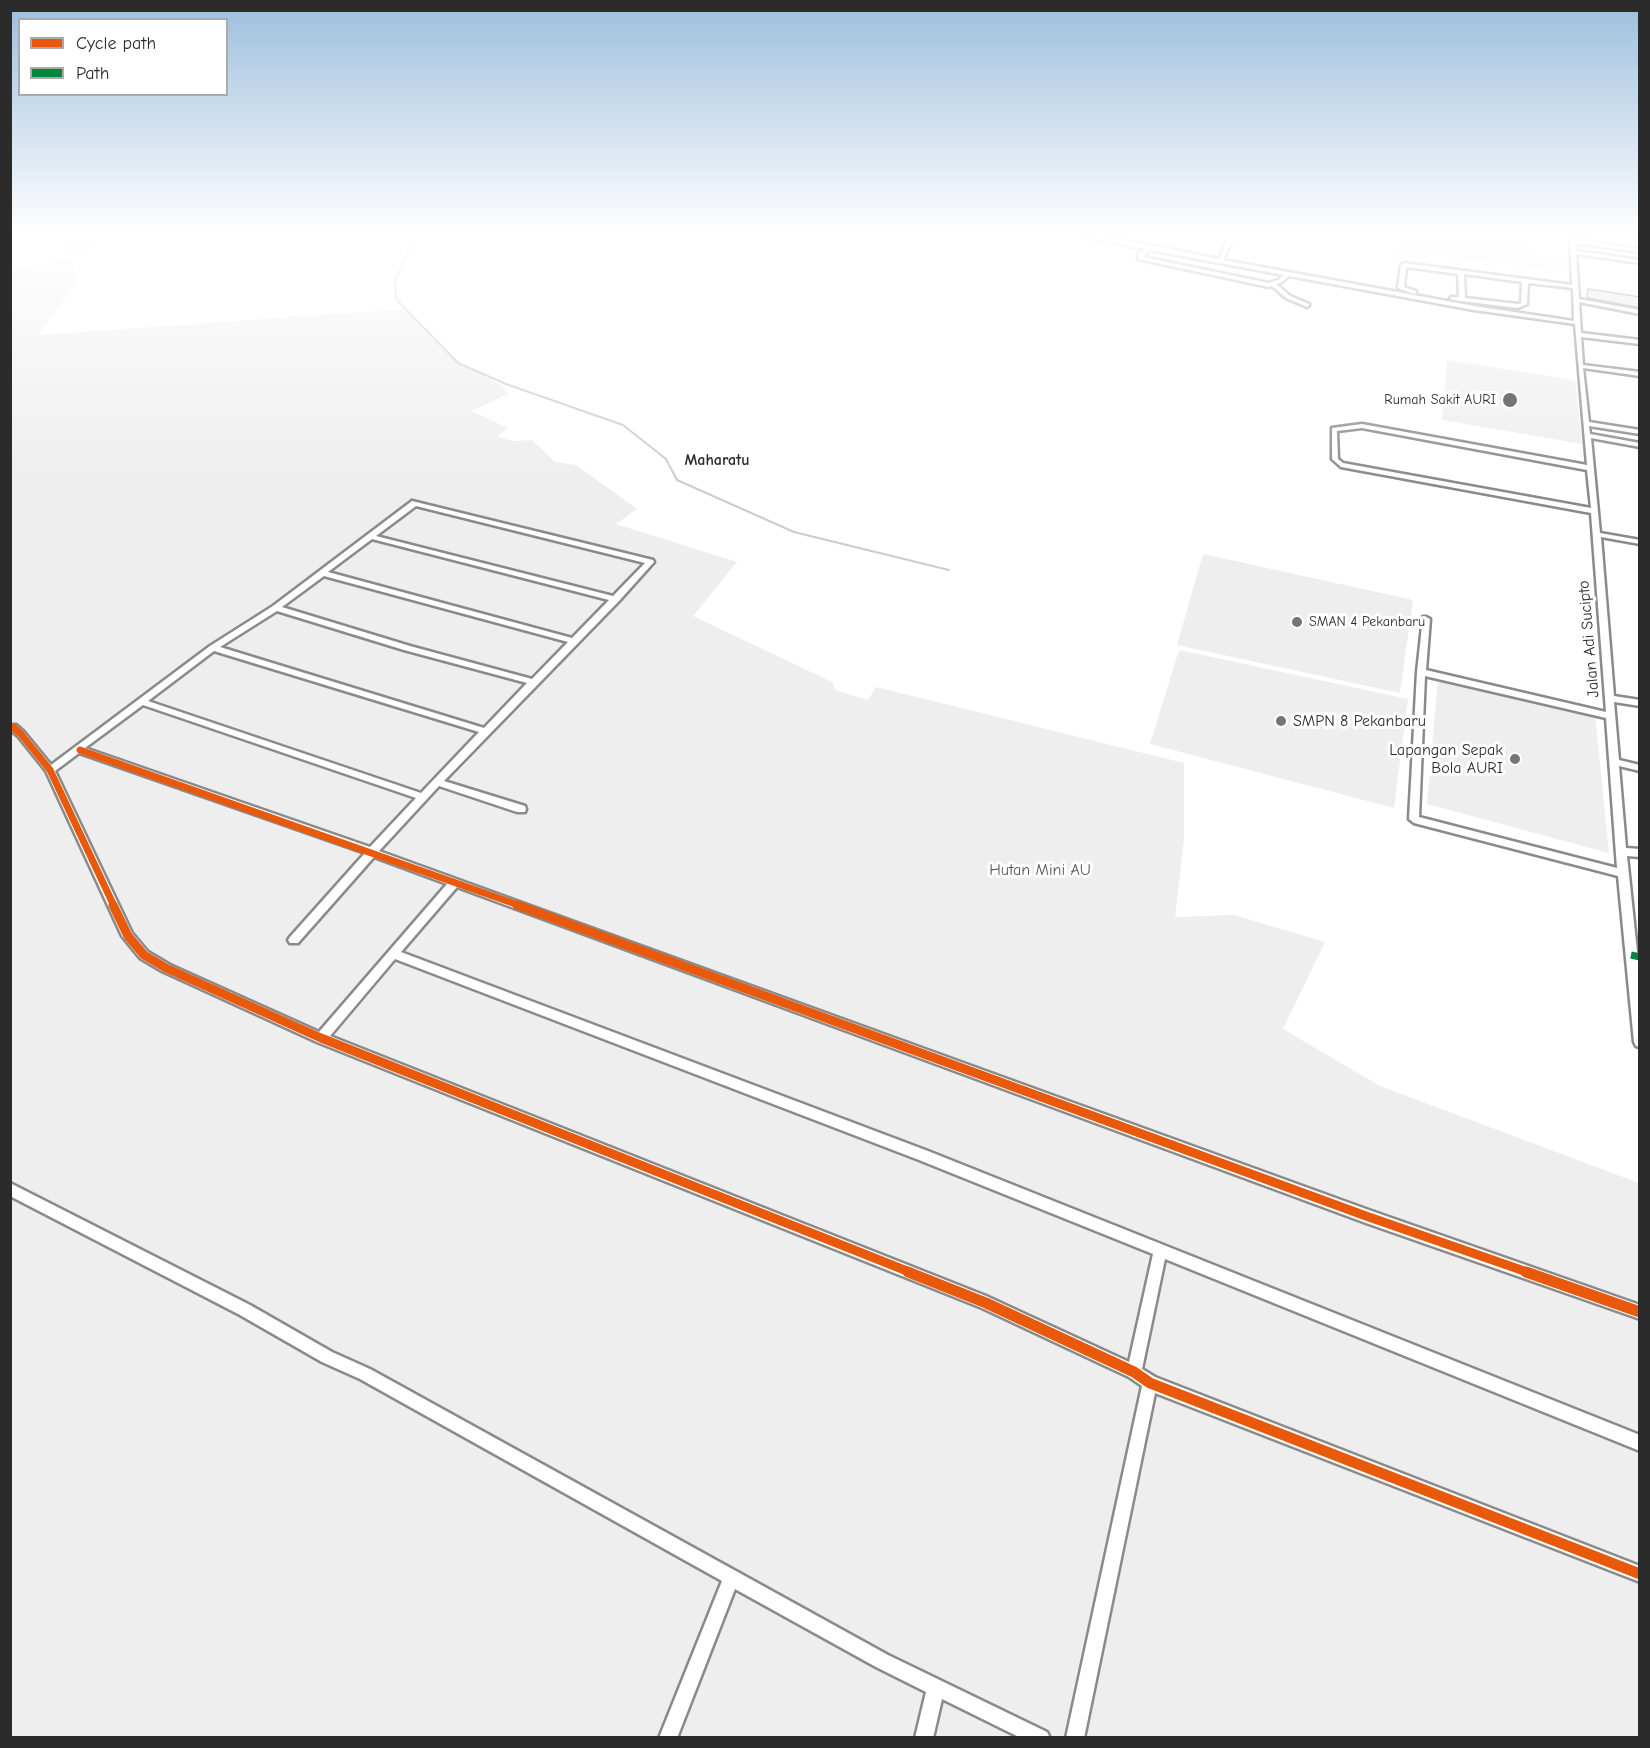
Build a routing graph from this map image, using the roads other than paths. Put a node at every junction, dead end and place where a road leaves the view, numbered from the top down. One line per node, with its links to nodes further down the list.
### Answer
1 (1527, 316): 3 (street)
2 (1577, 316): 3 (street, Jalan Adi Sucipto)
3 (1578, 323): 4 (street, Jalan Adi Sucipto)
4 (1579, 334): 5 (street); 6 (street, Jalan Adi Sucipto)
5 (1640, 342)
6 (1580, 366): 7 (street); 8 (street, Jalan Adi Sucipto)
7 (1640, 374)
8 (1586, 423): 9 (street); 10 (street, Jalan Adi Sucipto)
9 (1640, 432)
10 (1587, 435): 11 (street); 12 (street, Jalan Adi Sucipto)
11 (1640, 445)
12 (1590, 468): 13 (street, Jalan Adi Sucipto); 13 (street)
13 (1595, 512): 14 (street, Jalan Adi Sucipto)
14 (1596, 534): 16 (street); 25 (street, Jalan Adi Sucipto)
15 (371, 537): 17 (street); 18 (street); 18 (street)
16 (1640, 542)
17 (322, 573): 19 (street); 21 (street)
18 (616, 599): 21 (street)
19 (276, 608): 22 (street); 24 (street)
20 (1426, 619): 23 (street)
21 (575, 641): 24 (street)
22 (213, 648): 26 (street); 30 (street)
23 (1421, 672): 28 (street); 41 (street)
24 (533, 682): 30 (street)
25 (1609, 698): 27 (street); 28 (street, Jalan Adi Sucipto)
26 (143, 702): 31 (street); 36 (street)
27 (1640, 703)
28 (1611, 716): 32 (street, Jalan Adi Sucipto)
29 (10, 729): 34 (street)
30 (485, 731): 35 (street)
31 (80, 750): 34 (street); 38 (street)
32 (1614, 762): 33 (street); 39 (street, Jalan Adi Sucipto)
33 (1640, 768)
34 (50, 770): 46 (street)
35 (437, 782): 36 (street); 37 (street)
36 (423, 797): 38 (street)
37 (521, 809)
38 (372, 852): 42 (street); 43 (street)
39 (1621, 852): 40 (street); 41 (street, Jalan Adi Sucipto)
40 (1640, 853)
41 (1623, 873): 45 (street, Jalan Adi Sucipto)
42 (454, 883): 44 (street); 50 (street)
43 (294, 940)
44 (393, 954): 46 (street); 49 (street)
45 (1635, 956): 47 (street, Jalan Adi Sucipto)
46 (321, 1038): 51 (street)
47 (1640, 1042)
48 (10, 1189): 55 (street)
49 (1160, 1252): 51 (street); 53 (street)
50 (1640, 1312)
51 (1134, 1372): 52 (street)
52 (1150, 1383): 54 (street); 60 (street)
53 (1640, 1443)
54 (1640, 1574)
55 (731, 1578): 56 (street); 57 (street)
56 (936, 1688): 58 (street); 59 (street)
57 (668, 1737)
58 (924, 1737)
59 (1041, 1737)
60 (1075, 1737)

